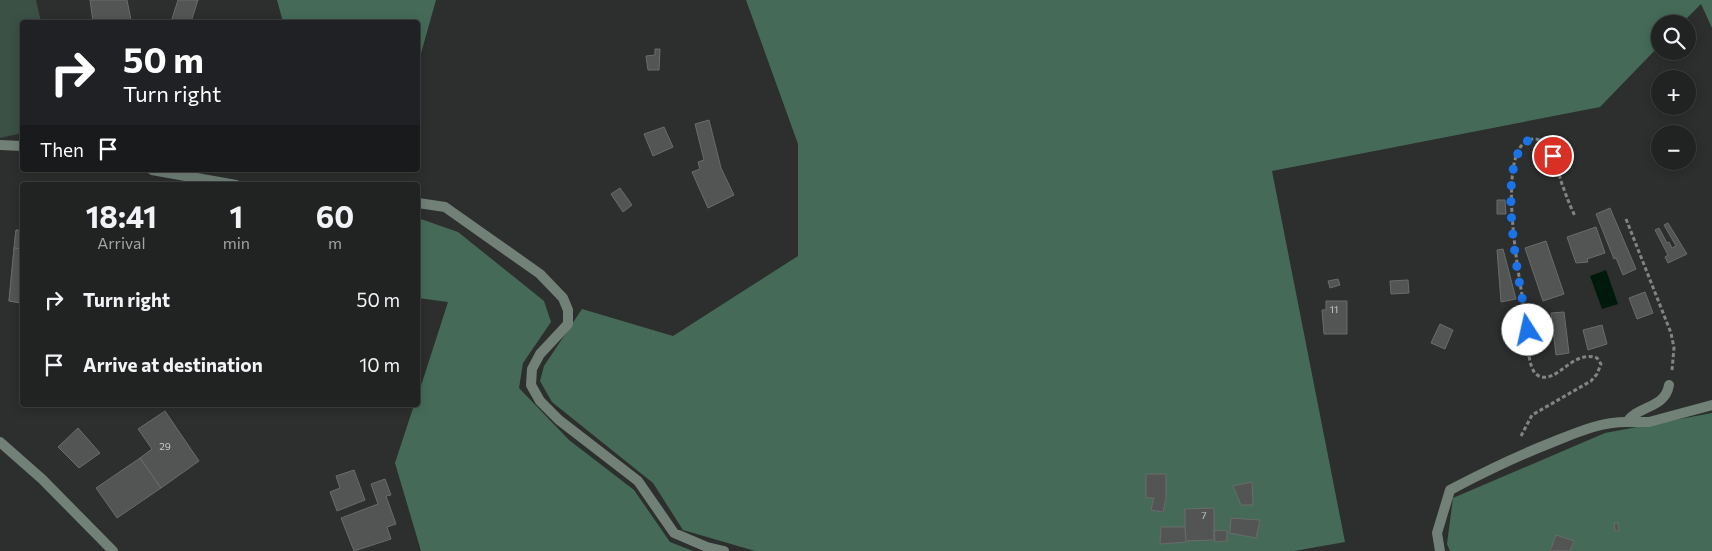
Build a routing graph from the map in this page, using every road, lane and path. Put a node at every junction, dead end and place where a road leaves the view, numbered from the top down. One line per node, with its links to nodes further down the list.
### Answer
1 (0, 145): 2 (street)
2 (20, 146)
3 (163, 172): 4 (street)
4 (219, 182)
5 (420, 203): 14 (street)
6 (1575, 216): 12 (path)
7 (1626, 220): 8 (path)
8 (1669, 385): 10 (street)
9 (1712, 405): 10 (street)
10 (1627, 422): 12 (street)
11 (0, 442): 13 (street)
12 (1516, 456): 15 (street)
13 (113, 551)
14 (724, 551)
15 (1440, 551)

